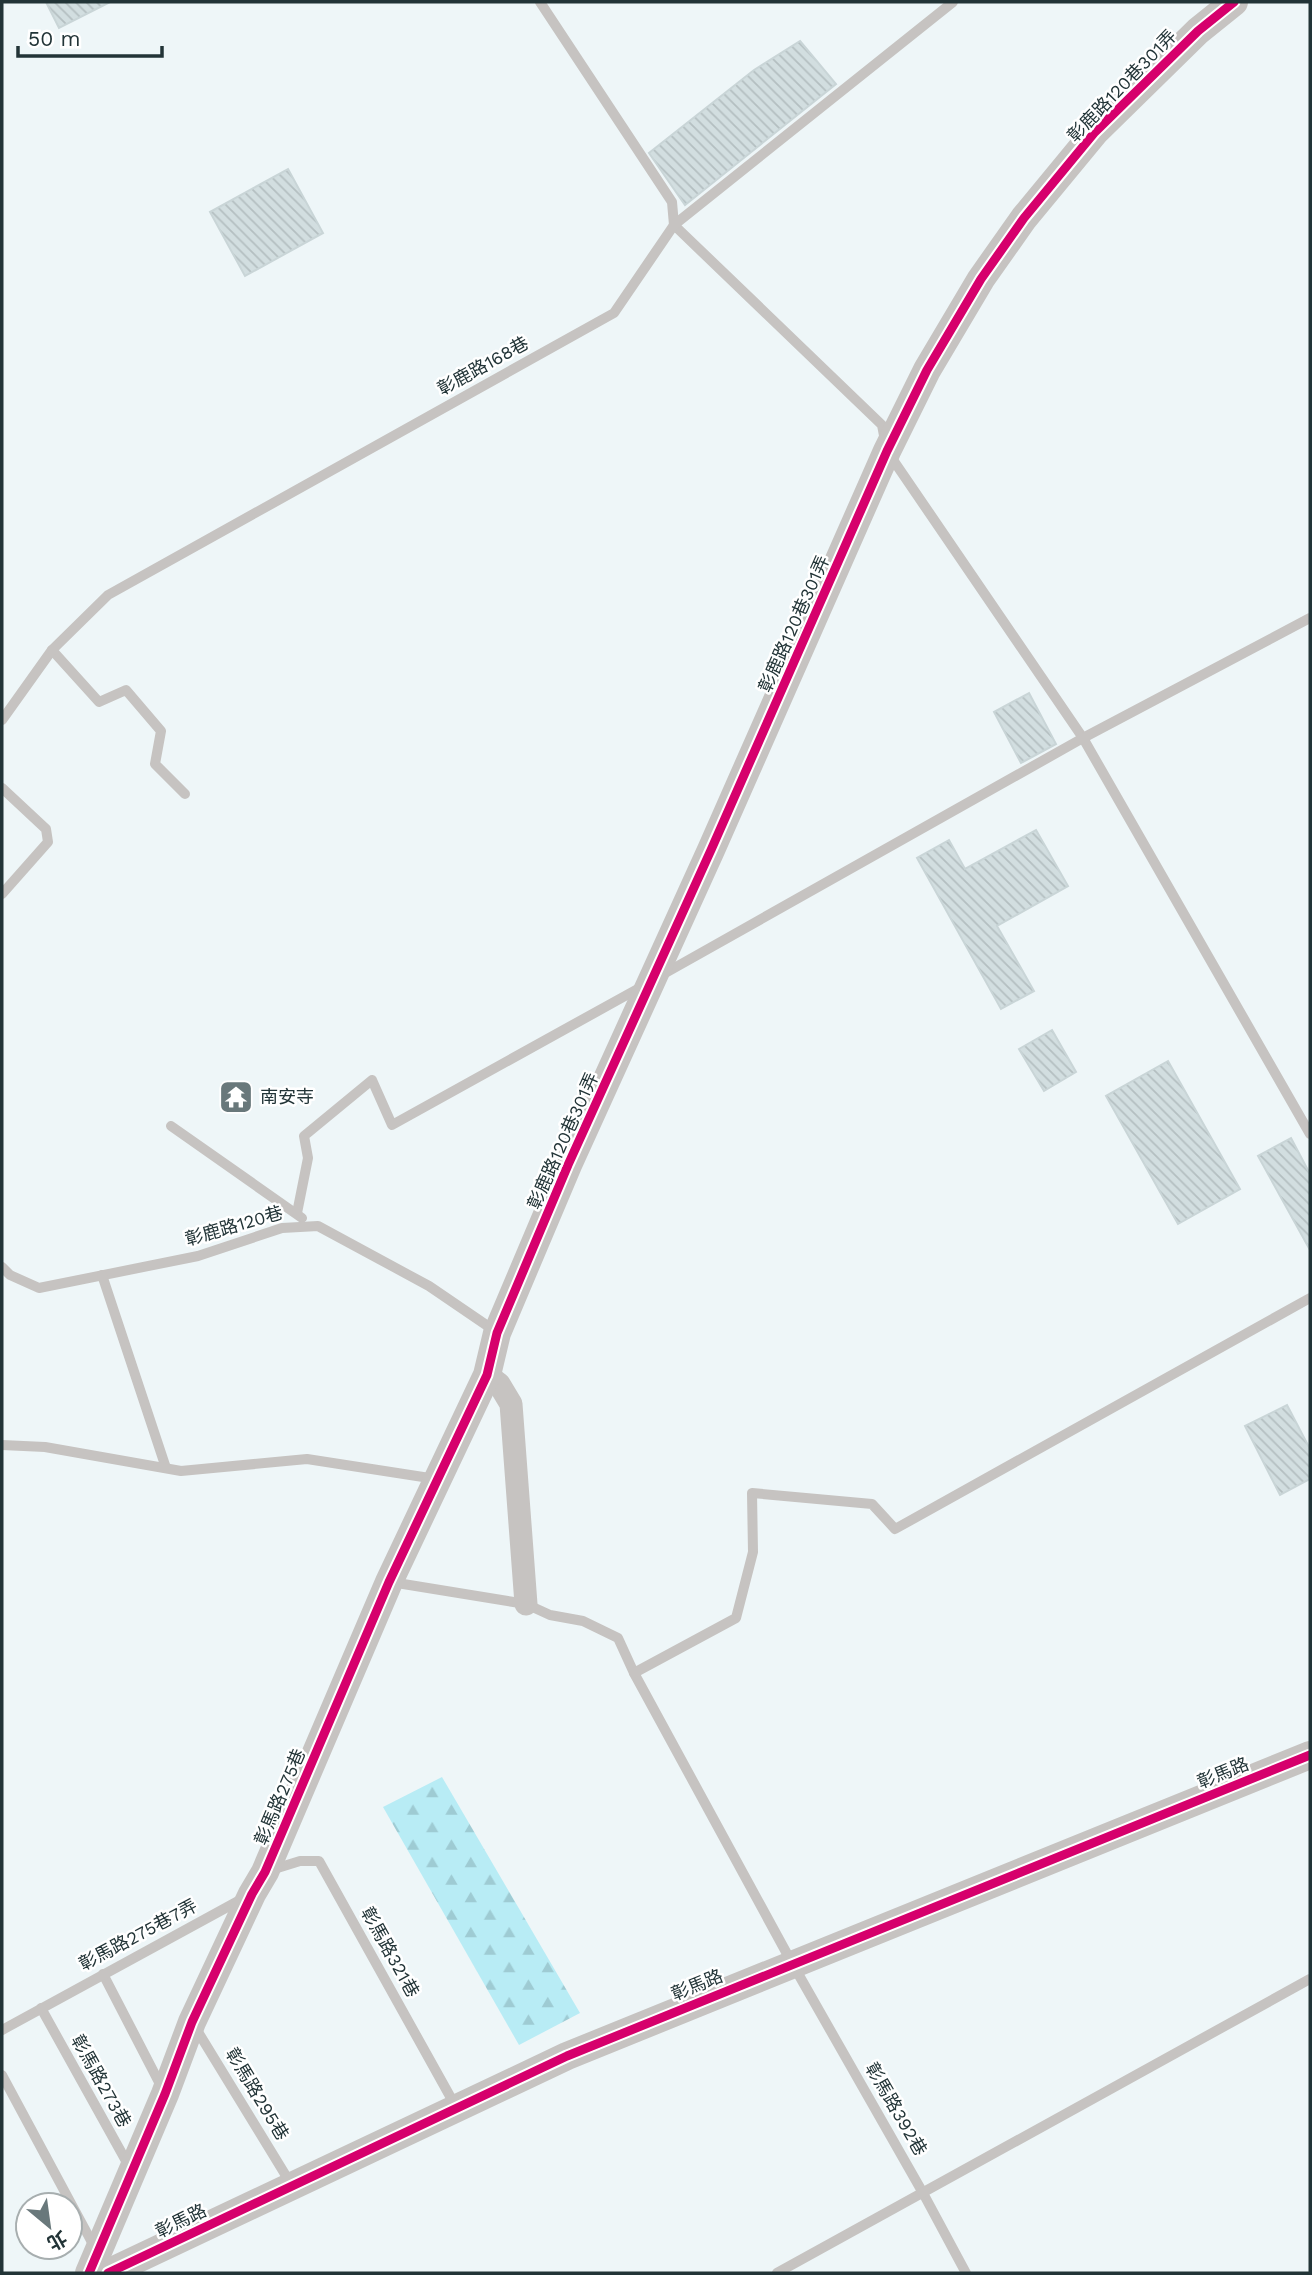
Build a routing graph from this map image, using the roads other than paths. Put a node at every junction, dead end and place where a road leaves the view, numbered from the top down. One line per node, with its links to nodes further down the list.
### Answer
1 (540, 2): 4 (lane)
2 (953, 2): 4 (lane, 彰鹿路168巷)
3 (1234, 2): 5 (street, 彰鹿路120巷301弄)
4 (674, 225): 5 (lane); 7 (lane, 彰鹿路168巷)
5 (887, 451): 11 (lane); 15 (street, 彰鹿路120巷301弄)
6 (1310, 618): 11 (lane)
7 (52, 650): 9 (lane, 彰鹿路168巷); 13 (lane)
8 (2, 701): 9 (lane)
9 (15, 703): 10 (lane, 彰鹿路168巷)
10 (2, 720)
11 (1083, 738): 15 (lane); 17 (lane)
12 (2, 788): 14 (lane)
13 (185, 794)
14 (2, 894)
15 (653, 980): 18 (lane); 23 (street, 彰鹿路120巷301弄)
16 (170, 1126): 18 (lane)
17 (1310, 1134)
18 (297, 1213): 19 (lane)
19 (312, 1227): 21 (lane, 彰鹿路120巷); 23 (lane, 彰鹿路120巷)
20 (2, 1267): 21 (lane, 彰鹿路120巷)
21 (102, 1275): 26 (lane)
22 (1310, 1297): 30 (lane)
23 (497, 1333): 24 (street, 彰馬路275巷)
24 (487, 1375): 27 (street, 彰馬路275巷); 29 (street)
25 (2, 1445): 26 (lane)
26 (166, 1468): 27 (lane)
27 (438, 1480): 28 (street, 彰馬路275巷)
28 (389, 1581): 29 (lane, 彰馬路392巷); 32 (street, 彰馬路275巷)
29 (526, 1604): 30 (lane, 彰馬路392巷)
30 (634, 1673): 33 (lane, 彰馬路392巷)
31 (1310, 1755): 33 (street, 彰馬路)
32 (259, 1883): 34 (lane, 彰馬路275巷7弄); 37 (street, 彰馬路275巷); 41 (lane, 彰馬路321巷)
33 (792, 1963): 41 (street, 彰馬路); 44 (lane, 彰馬路392巷)
34 (103, 1974): 36 (lane, 彰馬路275巷7弄); 40 (lane)
35 (1310, 1979): 44 (lane)
36 (41, 2008): 38 (lane, 彰馬路275巷7弄); 42 (lane, 彰馬路273巷)
37 (192, 2022): 40 (street, 彰馬路275巷); 43 (lane, 彰馬路295巷)
38 (2, 2030)
39 (2, 2075): 45 (lane)
40 (165, 2094): 42 (street, 彰馬路275巷)
41 (458, 2109): 43 (street, 彰馬路)
42 (131, 2171): 45 (street, 彰馬路275巷)
43 (292, 2186): 45 (street, 彰馬路)
44 (923, 2193): 46 (lane); 47 (lane, 彰馬路392巷)
45 (98, 2266)
46 (778, 2273)
47 (966, 2273)

